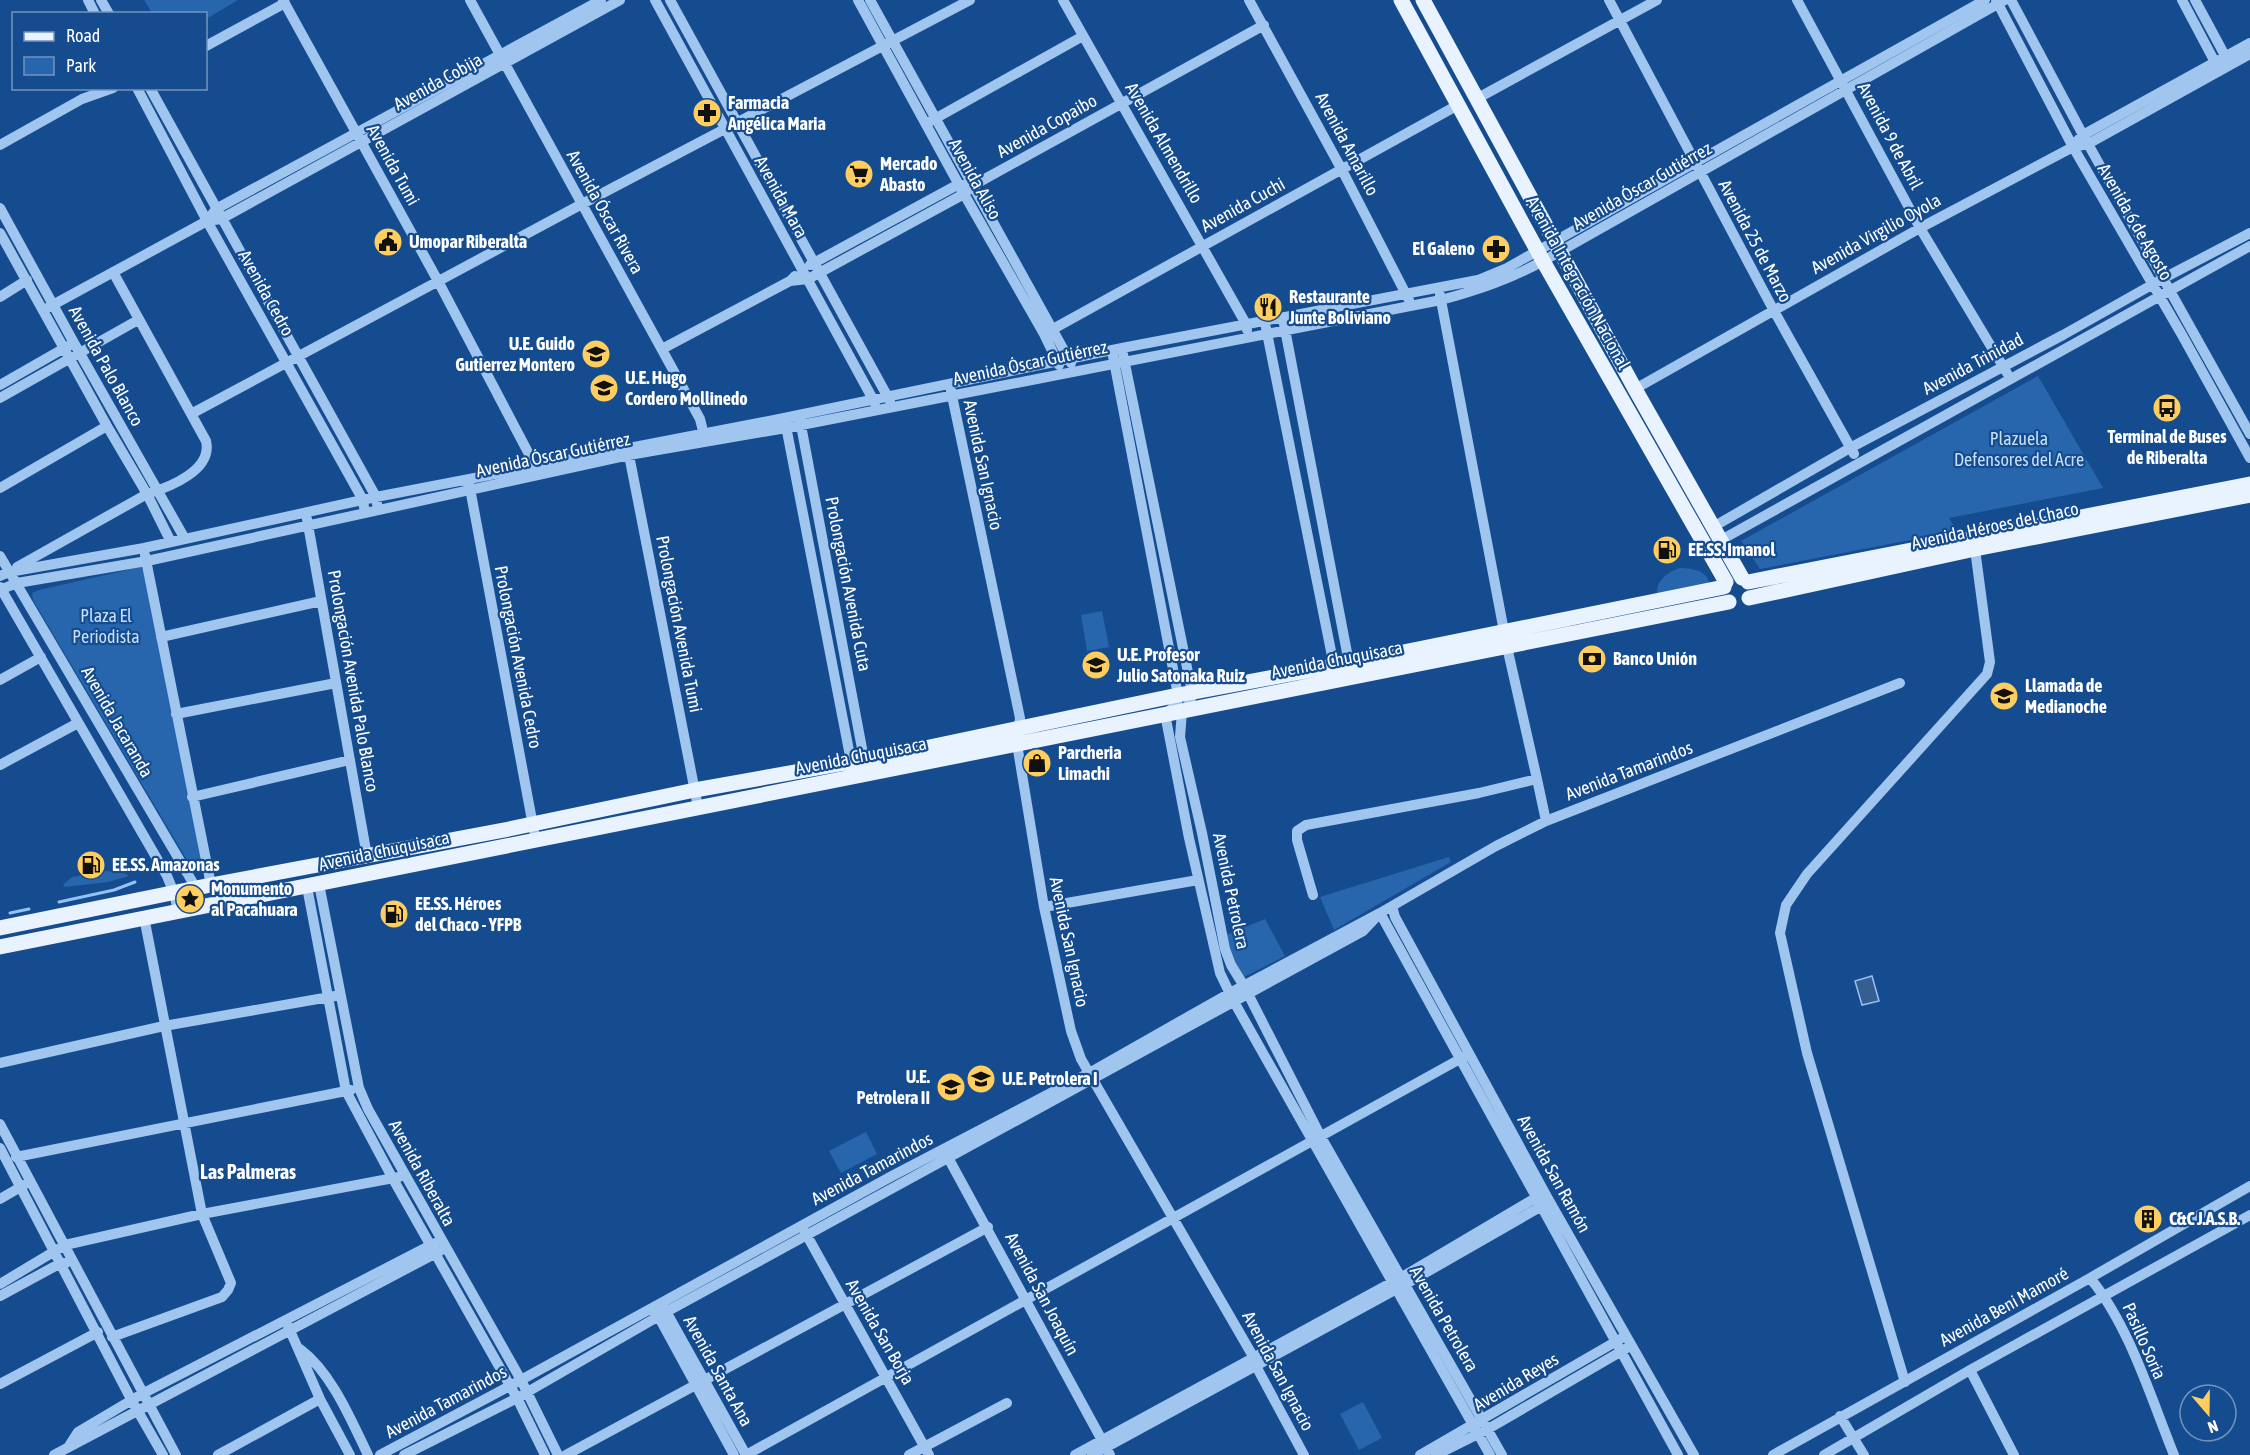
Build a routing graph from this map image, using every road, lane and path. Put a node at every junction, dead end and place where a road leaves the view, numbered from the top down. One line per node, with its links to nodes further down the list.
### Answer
1 (470, 0): 28 (street, Avenida Óscar Rivera)
2 (601, 0): 28 (street, Avenida Cobija)
3 (620, 0): 28 (street, Avenida Cobija)
4 (655, 0): 40 (street, Avenida Mara)
5 (670, 0): 39 (street, Avenida Mara)
6 (858, 0): 25 (street, Avenida Aliso)
7 (870, 0): 25 (street, Avenida Aliso)
8 (970, 0): 25 (street)
9 (1063, 0): 24 (street, Avenida Almendrillo)
10 (1249, 0): 23 (street, Avenida Amarillo)
11 (1401, 0): 37 (main road, Avenida Integración Nacional)
12 (1423, 0): 35 (main road, Avenida Integración Nacional)
13 (1609, 0): 22 (street, Avenida 25 de Marzo)
14 (1658, 0): 22 (street)
15 (1797, 0): 30 (street, Avenida 9 de Abril)
16 (1985, 0): 30 (street, Avenida Óscar Gutiérrez)
17 (2011, 0): 42 (street, Avenida 6 de Agosto)
18 (2181, 0): 29 (street)
19 (2195, 0): 29 (street)
20 (2000, 1): 34 (street, Avenida Óscar Gutiérrez); 44 (street, Avenida 6 de Agosto)
21 (284, 2): 26 (street); 41 (street, Avenida Tumi)
22 (1620, 20): 35 (street); 45 (street, Avenida 25 de Marzo)
23 (1264, 25): 36 (street, Avenida Copaibo); 46 (street, Avenida Amarillo)
24 (1083, 36): 36 (street, Avenida Almendrillo); 38 (street)
25 (888, 44): 38 (street, Avenida Aliso); 39 (street)
26 (207, 45)
27 (2249, 49): 29 (street, Avenida Virgilio Oyola)
28 (502, 59): 41 (street, Avenida Cobija); 49 (street, Avenida Óscar Rivera)
29 (2222, 63): 42 (street, Avenida Virgilio Oyola)
30 (1842, 79): 34 (street, Avenida 9 de Abril); 45 (street, Avenida Óscar Gutiérrez)
31 (107, 90): 43 (street)
32 (138, 90): 52 (street, Avenida Cedro)
33 (151, 90): 51 (street, Avenida Cedro)
34 (1846, 90): 45 (street, Avenida Óscar Gutiérrez); 53 (street, Avenida 9 de Abril)
35 (1478, 98): 57 (main road, Avenida Integración Nacional)
36 (1122, 103): 47 (street, Avenida Copaibo); 56 (street, Avenida Almendrillo)
37 (1458, 105): 46 (street, Avenida Cuchi); 59 (main road, Avenida Integración Nacional)
38 (931, 121): 47 (street, Avenida Aliso); 48 (street, Avenida Aliso)
39 (738, 122): 40 (street); 60 (street, Avenida Mara)
40 (724, 129): 49 (street); 61 (street, Avenida Mara)
41 (359, 138): 51 (street, Avenida Cobija); 66 (street, Avenida Tumi)
42 (2085, 139): 44 (street, Avenida Virgilio Oyola); 63 (street, Avenida 6 de Agosto)
43 (0, 145)
44 (2073, 147): 53 (street, Avenida Virgilio Oyola); 68 (street, Avenida 6 de Agosto)
45 (1696, 167): 57 (street, Avenida Óscar Gutiérrez); 76 (street, Avenida 25 de Marzo)
46 (1342, 170): 56 (street, Avenida Cuchi); 70 (street, Avenida Amarillo)
47 (972, 186): 48 (street); 81 (street, Avenida Aliso)
48 (961, 189): 60 (street); 81 (street, Avenida Aliso)
49 (582, 204): 66 (street); 83 (street, Avenida Óscar Rivera)
50 (0, 208): 75 (street, Avenida Palo Blanco)
51 (218, 214): 52 (street, Avenida Cobija); 86 (street, Avenida Cedro)
52 (207, 221): 62 (street, Avenida Cobija); 88 (street, Avenida Cedro)
53 (1920, 228): 76 (street, Avenida Virgilio Oyola); 91 (street, Avenida 9 de Abril)
54 (0, 233): 65 (street, Avenida Palo Blanco)
55 (2250, 233): 63 (street, Avenida Trinidad)
56 (1203, 246): 78 (street, Avenida Almendrillo); 81 (street, Avenida Cuchi)
57 (1556, 246): 59 (street, Avenida Óscar Gutiérrez); 97 (main road, Avenida Integración Nacional)
58 (2250, 246): 69 (street, Avenida Trinidad)
59 (1540, 256): 71 (street, Avenida Óscar Gutiérrez); 135 (main road, Avenida Integración Nacional)
60 (818, 267): 61 (street); 64 (street); 98 (street, Avenida Mara)
61 (802, 269): 64 (street, Avenida Mara); 67 (street)
62 (113, 272): 75 (street, Avenida Cobija); 77 (street)
63 (2164, 278): 68 (street, Avenida Trinidad); 69 (street, Avenida 6 de Agosto)
64 (808, 279): 67 (street); 101 (street, Avenida Mara)
65 (27, 280): 73 (street); 75 (street, Avenida Palo Blanco)
66 (438, 281): 86 (street); 113 (street, Avenida Tumi)
67 (790, 281): 83 (street)
68 (2153, 285): 72 (street, Avenida 6 de Agosto); 91 (street, Avenida Trinidad)
69 (2170, 289): 72 (street, Avenida Trinidad); 107 (street, Avenida 6 de Agosto)
70 (1407, 294): 71 (street, Avenida Óscar Gutiérrez); 74 (street, Avenida Amarillo); 79 (street, Avenida Óscar Gutiérrez)
71 (1439, 294): 74 (street, Avenida Óscar Gutiérrez); 141 (street)
72 (2159, 295): 94 (street, Avenida Trinidad); 111 (street, Avenida 6 de Agosto)
73 (0, 297)
74 (1413, 305): 79 (street, Avenida Óscar Gutiérrez)
75 (49, 308): 85 (street, Avenida Palo Blanco)
76 (1773, 309): 97 (street, Avenida Virgilio Oyola); 109 (street, Avenida 25 de Marzo)
77 (138, 320): 85 (street); 103 (street)
78 (1246, 324): 80 (street, Avenida Óscar Gutiérrez); 82 (street, Avenida Almendrillo); 84 (street, Avenida Óscar Gutiérrez)
79 (1284, 324): 80 (street, Avenida Óscar Gutiérrez); 143 (street)
80 (1266, 327): 82 (street, Avenida Óscar Gutiérrez); 143 (street)
81 (1048, 332): 87 (street, Avenida Aliso); 89 (street, Avenida Aliso)
82 (1248, 336): 90 (street, Avenida Óscar Gutiérrez)
83 (662, 349): 108 (street, Avenida Óscar Rivera)
84 (1117, 349): 87 (street, Avenida Óscar Gutiérrez); 90 (street)
85 (72, 350): 96 (street); 100 (street); 106 (street, Avenida Palo Blanco); 117 (street, Avenida Palo Blanco)
86 (297, 355): 88 (street); 119 (street, Avenida Cedro)
87 (1068, 359): 89 (street, Avenida Óscar Gutiérrez); 92 (street, Avenida Aliso)
88 (286, 361): 103 (street); 120 (street, Avenida Cedro)
89 (1057, 361): 93 (street, Avenida Aliso); 95 (street, Avenida Óscar Gutiérrez)
90 (1120, 361): 92 (street, Avenida Óscar Gutiérrez); 147 (street)
91 (2003, 368): 94 (street, Avenida 9 de Abril); 109 (street, Avenida Trinidad)
92 (1076, 370): 93 (street, Avenida Óscar Gutiérrez)
93 (1063, 373): 99 (street, Avenida Óscar Gutiérrez)
94 (2010, 379): 112 (street, Avenida Trinidad)
95 (950, 384): 98 (street, Avenida Óscar Gutiérrez); 99 (street, Avenida San Ignacio)
96 (0, 385)
97 (1635, 389): 125 (main road, Avenida Integración Nacional)
98 (889, 396): 101 (street, Avenida Óscar Gutiérrez); 102 (street, Avenida Mara)
99 (952, 396): 102 (street, Avenida Óscar Gutiérrez); 152 (street, Avenida San Ignacio)
100 (0, 398)
101 (875, 404): 102 (street, Avenida Óscar Gutiérrez); 104 (street, Avenida Óscar Gutiérrez)
102 (892, 407)
103 (191, 414): 117 (street)
104 (800, 420): 105 (street, Avenida Óscar Gutiérrez); 155 (street, Prolongación Avenida Cuta)
105 (785, 423): 108 (street, Avenida Óscar Gutiérrez); 155 (street, Prolongación Avenida Cuta)
106 (107, 426): 116 (street); 117 (street, Avenida Palo Blanco)
107 (2250, 434)
108 (705, 437): 110 (street, Avenida Óscar Gutiérrez)
109 (1850, 448): 112 (street, Avenida 25 de Marzo); 125 (street, Avenida Trinidad)
110 (628, 451): 113 (street, Avenida Óscar Gutiérrez); 159 (street, Prolongación Avenida Tumi)
111 (2250, 458)
112 (1859, 463): 125 (street, Avenida Trinidad)
113 (534, 471): 115 (street, Avenida Óscar Gutiérrez)
114 (2250, 484): 133 (main road, Avenida Héroes del Chaco)
115 (469, 485): 119 (street, Avenida Óscar Gutiérrez); 121 (street, Avenida Óscar Gutiérrez); 163 (street, Prolongación Avenida Cedro)
116 (0, 488)
117 (152, 492): 126 (street, Avenida Palo Blanco); 127 (street, Avenida Palo Blanco); 132 (street)
118 (2250, 495): 129 (main road, Avenida Héroes del Chaco)
119 (376, 497): 120 (street, Avenida Óscar Gutiérrez); 121 (street, Avenida Cedro)
120 (363, 500): 122 (street, Avenida Óscar Gutiérrez); 123 (street, Avenida Cedro)
121 (379, 510): 123 (street, Avenida Óscar Gutiérrez)
122 (305, 512): 124 (street, Prolongación Avenida Palo Blanco); 126 (street, Avenida Óscar Gutiérrez)
123 (365, 513): 124 (street, Avenida Óscar Gutiérrez)
124 (308, 525): 131 (street, Avenida Óscar Gutiérrez); 138 (street, Prolongación Avenida Palo Blanco)
125 (1717, 533): 133 (main road, Avenida Integración Nacional)
126 (185, 539): 127 (street, Avenida Óscar Gutiérrez)
127 (171, 542): 128 (street, Avenida Óscar Gutiérrez)
128 (144, 548): 131 (street); 132 (street, Avenida Óscar Gutiérrez)
129 (1975, 549): 137 (main road, Avenida Héroes del Chaco); 231 (street)
130 (0, 556): 132 (street, Avenida Jacaranda)
131 (147, 561): 134 (street, Avenida Óscar Gutiérrez); 140 (street)
132 (5, 574): 134 (street, Avenida Jacaranda)
133 (1745, 580): 135 (main road); 137 (main road)
134 (16, 582): 136 (street, Avenida Óscar Gutiérrez); 170 (street, Avenida Jacaranda)
135 (1725, 585): 139 (main road); 141 (main road, Avenida Chuquisaca)
136 (0, 589): 142 (street, Avenida Jacaranda)
137 (1749, 598): 139 (main road)
138 (321, 602): 140 (street); 145 (street, Prolongación Avenida Palo Blanco)
139 (1729, 602): 141 (main road, Avenida Chuquisaca)
140 (161, 637): 149 (street)
141 (1506, 639): 143 (main road, Avenida Chuquisaca); 148 (main road, Avenida Chuquisaca); 158 (street)
142 (41, 657): 144 (street); 151 (street, Avenida Jacaranda)
143 (1341, 664): 147 (main road, Avenida Chuquisaca)
144 (0, 680)
145 (336, 683): 149 (street); 154 (street, Prolongación Avenida Palo Blanco)
146 (1900, 683): 162 (street, Avenida Tamarindos)
147 (1185, 694): 148 (street, Avenida Petrolera); 150 (street); 152 (main road, Avenida Chuquisaca)
148 (1182, 711): 150 (main road, Avenida Chuquisaca); 165 (street, Avenida Petrolera)
149 (176, 714): 160 (street)
150 (1165, 714): 153 (main road, Avenida Chuquisaca); 166 (street, Avenida Petrolera)
151 (78, 723): 157 (street); 171 (street, Avenida Jacaranda)
152 (1019, 728): 153 (street, Avenida San Ignacio); 156 (main road, Avenida Chuquisaca)
153 (1017, 744): 156 (main road, Avenida Chuquisaca); 175 (street, Avenida San Ignacio)
154 (350, 760): 160 (street); 167 (street, Prolongación Avenida Palo Blanco)
155 (857, 760): 156 (main road, Avenida Chuquisaca); 159 (main road, Avenida Chuquisaca)
156 (902, 760): 161 (main road, Avenida Chuquisaca)
157 (0, 765)
158 (1537, 779): 162 (street); 172 (street)
159 (694, 790): 161 (street, Prolongación Avenida Tumi); 163 (main road, Avenida Chuquisaca)
160 (192, 797): 170 (street)
161 (698, 807): 164 (main road, Avenida Chuquisaca)
162 (1546, 821): 173 (street, Avenida Tamarindos)
163 (533, 824): 164 (street, Prolongación Avenida Cedro); 167 (main road, Avenida Chuquisaca)
164 (536, 840): 169 (main road, Avenida Chuquisaca)
165 (1203, 841): 166 (street); 181 (street, Avenida Petrolera)
166 (1190, 843): 168 (street, Avenida Petrolera)
167 (368, 855): 170 (main road, Avenida Chuquisaca)
168 (1198, 880): 175 (street); 184 (street, Avenida Petrolera)
169 (313, 885): 174 (main road, Avenida Chuquisaca); 182 (street, Avenida Riberalta); 183 (street, Avenida Riberalta)
170 (203, 887): 171 (main road, Avenida Chuquisaca); 174 (street, Avenida Jacaranda)
171 (174, 893): 176 (street, Avenida Jacaranda); 179 (main road, Avenida Chuquisaca)
172 (1313, 895)
173 (1392, 906): 177 (street, Avenida Tamarindos); 186 (street, Avenida San Ramón)
174 (200, 907): 176 (main road, Avenida Chuquisaca)
175 (1044, 907): 188 (street, Avenida San Ignacio)
176 (178, 911): 178 (main road, Avenida Chuquisaca)
177 (1380, 913): 181 (street, Avenida Tamarindos); 186 (street, Avenida San Ramón)
178 (144, 917): 180 (main road, Avenida Chuquisaca); 185 (street)
179 (1, 925)
180 (0, 947)
181 (1246, 990): 184 (street, Avenida Tamarindos); 193 (street, Avenida Petrolera)
182 (340, 995): 183 (street); 189 (street, Avenida Riberalta)
183 (328, 997): 185 (street); 190 (street, Avenida Riberalta)
184 (1231, 997): 188 (street, Avenida Tamarindos); 193 (street, Avenida Petrolera)
185 (164, 1026): 187 (street); 191 (street)
186 (1465, 1057): 193 (street); 202 (street, Avenida San Ramón)
187 (0, 1063)
188 (1091, 1077): 195 (street, Avenida Tamarindos); 205 (street, Avenida San Ignacio)
189 (359, 1088): 190 (street); 197 (street, Avenida Riberalta)
190 (346, 1091): 191 (street); 198 (street, Avenida Riberalta)
191 (185, 1123): 196 (street); 203 (street)
192 (0, 1124): 196 (street)
193 (1317, 1139): 205 (street); 213 (street, Avenida Petrolera)
194 (0, 1148): 199 (street)
195 (946, 1154): 206 (street, Avenida San Joaquín); 207 (street, Avenida Tamarindos)
196 (16, 1158): 199 (street)
197 (406, 1176): 198 (street); 208 (street, Avenida Riberalta)
198 (393, 1179): 203 (street); 208 (street, Avenida Riberalta)
199 (25, 1185): 201 (street); 209 (street)
200 (2250, 1186): 212 (street, Avenida Beni Mamoré)
201 (0, 1199)
202 (1542, 1200): 213 (street); 223 (street, Avenida San Ramón); 224 (street, Avenida San Ramón)
203 (202, 1214): 209 (street); 222 (street)
204 (2250, 1215): 216 (street)
205 (1174, 1217): 217 (street); 226 (street, Avenida San Ignacio)
206 (988, 1227): 217 (street, Avenida San Joaquín); 218 (street)
207 (804, 1231): 218 (street, Avenida San Borja); 219 (street, Avenida Tamarindos)
208 (438, 1247): 220 (street); 229 (street, Avenida Riberalta); 233 (street, Avenida Riberalta)
209 (60, 1248): 210 (street); 211 (street); 214 (street)
210 (61, 1263): 211 (street); 215 (street); 221 (street)
211 (74, 1263): 222 (street)
212 (2090, 1278): 216 (street, Pasillo Soria); 231 (street, Avenida Beni Mamoré)
213 (1399, 1283): 226 (street); 241 (street, Avenida Petrolera)
214 (0, 1284)
215 (0, 1296)
216 (2105, 1296): 227 (street); 272 (street, Pasillo Soria)
217 (1027, 1300): 228 (street); 243 (street, Avenida San Joaquín)
218 (844, 1303): 228 (street, Avenida San Borja); 230 (street)
219 (660, 1310): 229 (street, Avenida Tamarindos); 230 (street, Avenida Santa Ana); 235 (street, Avenida Tamarindos)
220 (288, 1325): 225 (street); 234 (street); 238 (street)
221 (98, 1332): 232 (street); 239 (street)
222 (112, 1337): 234 (street)
223 (1629, 1340): 224 (street, Avenida Reyes); 267 (street, Avenida San Ramón)
224 (1619, 1347): 241 (street, Avenida Reyes); 266 (street, Avenida San Ramón)
225 (299, 1349): 236 (street); 250 (street)
226 (1255, 1362): 243 (street); 261 (street, Avenida San Ignacio)
227 (1970, 1370): 242 (street); 271 (street)
228 (886, 1377): 244 (street, Avenida San Borja); 257 (street)
229 (521, 1380): 233 (street, Avenida Tamarindos); 235 (street, Avenida Riberalta)
230 (701, 1382): 255 (street); 256 (street, Avenida Santa Ana); 257 (street, Avenida Santa Ana)
231 (1905, 1382): 240 (street, Avenida Beni Mamoré)
232 (0, 1384)
233 (509, 1387): 235 (street, Avenida Riberalta); 251 (street, Avenida Tamarindos)
234 (142, 1394): 238 (street); 239 (street)
235 (521, 1395): 252 (street, Avenida Tamarindos); 253 (street, Avenida Riberalta); 254 (street, Avenida Riberalta)
236 (320, 1399): 248 (street); 249 (street)
237 (1007, 1403): 244 (street)
238 (148, 1404): 239 (street); 247 (street)
239 (134, 1405): 245 (street); 246 (street)
240 (1840, 1416): 242 (street); 268 (street, Avenida Beni Mamoré)
241 (1481, 1427): 262 (street, Avenida Reyes); 263 (street, Avenida Reyes); 264 (street, Avenida Petrolera); 265 (street, Avenida Petrolera)
242 (1854, 1438): 269 (street); 270 (street)
243 (1106, 1448): 259 (street); 260 (street)
244 (927, 1451): 258 (street)
245 (54, 1455)
246 (163, 1455)
247 (176, 1455)
248 (218, 1455)
249 (350, 1455)
250 (368, 1455)
251 (380, 1455)
252 (404, 1455)
253 (545, 1455)
254 (558, 1455)
255 (566, 1455)
256 (734, 1455)
257 (746, 1455)
258 (909, 1455)
259 (1075, 1455)
260 (1092, 1455)
261 (1304, 1455)
262 (1420, 1455)
263 (1436, 1455)
264 (1490, 1455)
265 (1502, 1455)
266 (1678, 1455)
267 (1694, 1455)
268 (1773, 1455)
269 (1824, 1455)
270 (1864, 1455)
271 (2014, 1455)
272 (2174, 1455)

